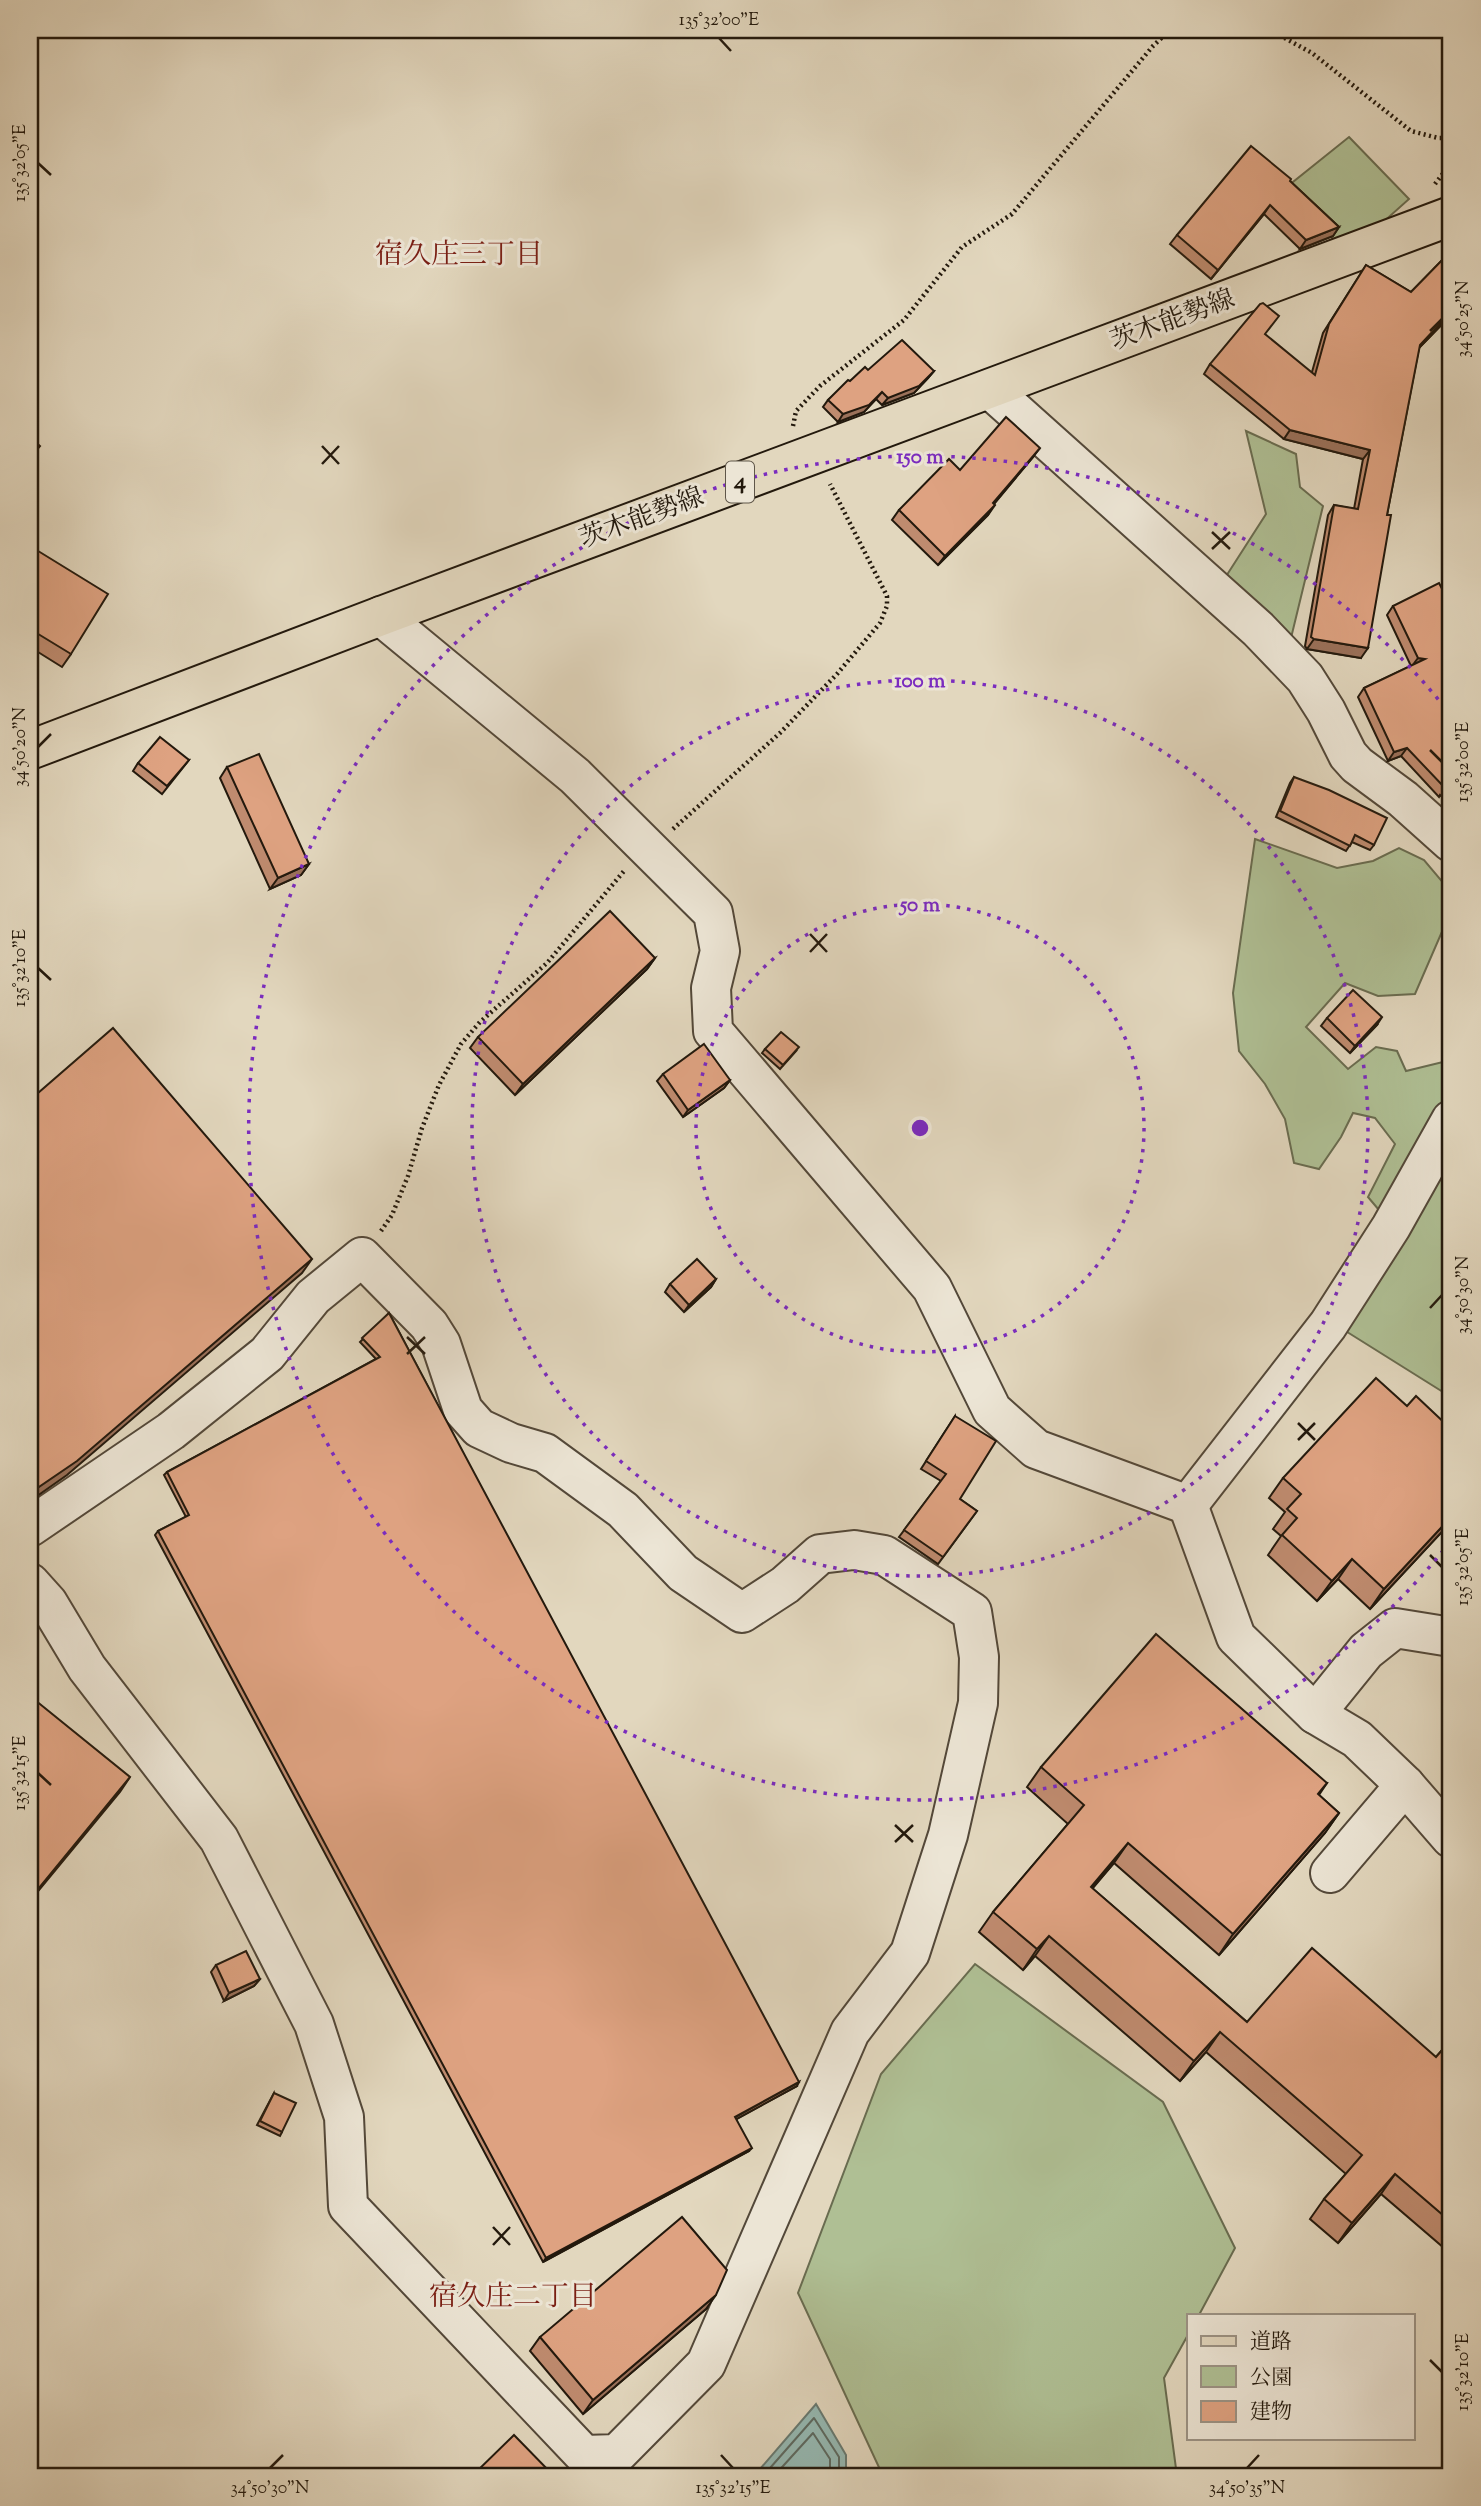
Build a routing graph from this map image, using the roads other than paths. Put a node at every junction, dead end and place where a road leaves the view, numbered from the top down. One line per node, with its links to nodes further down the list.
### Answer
1 (1451, 216): 2 (main road, 茨木能勢線 / 4)
2 (990, 389): 3 (main road, 茨木能勢線 / 4); 5 (street)
3 (382, 616): 4 (main road, 茨木能勢線 / 4); 7 (street)
4 (30, 750)
5 (1451, 842)
6 (1447, 1133): 7 (street)
7 (1188, 1505): 11 (street)
8 (30, 1527): 9 (street)
9 (30, 1583)
10 (1451, 1637): 11 (street)
11 (1315, 1714): 12 (street)
12 (1405, 1785): 13 (street); 14 (street)
13 (1451, 1838)
14 (1330, 1873)

